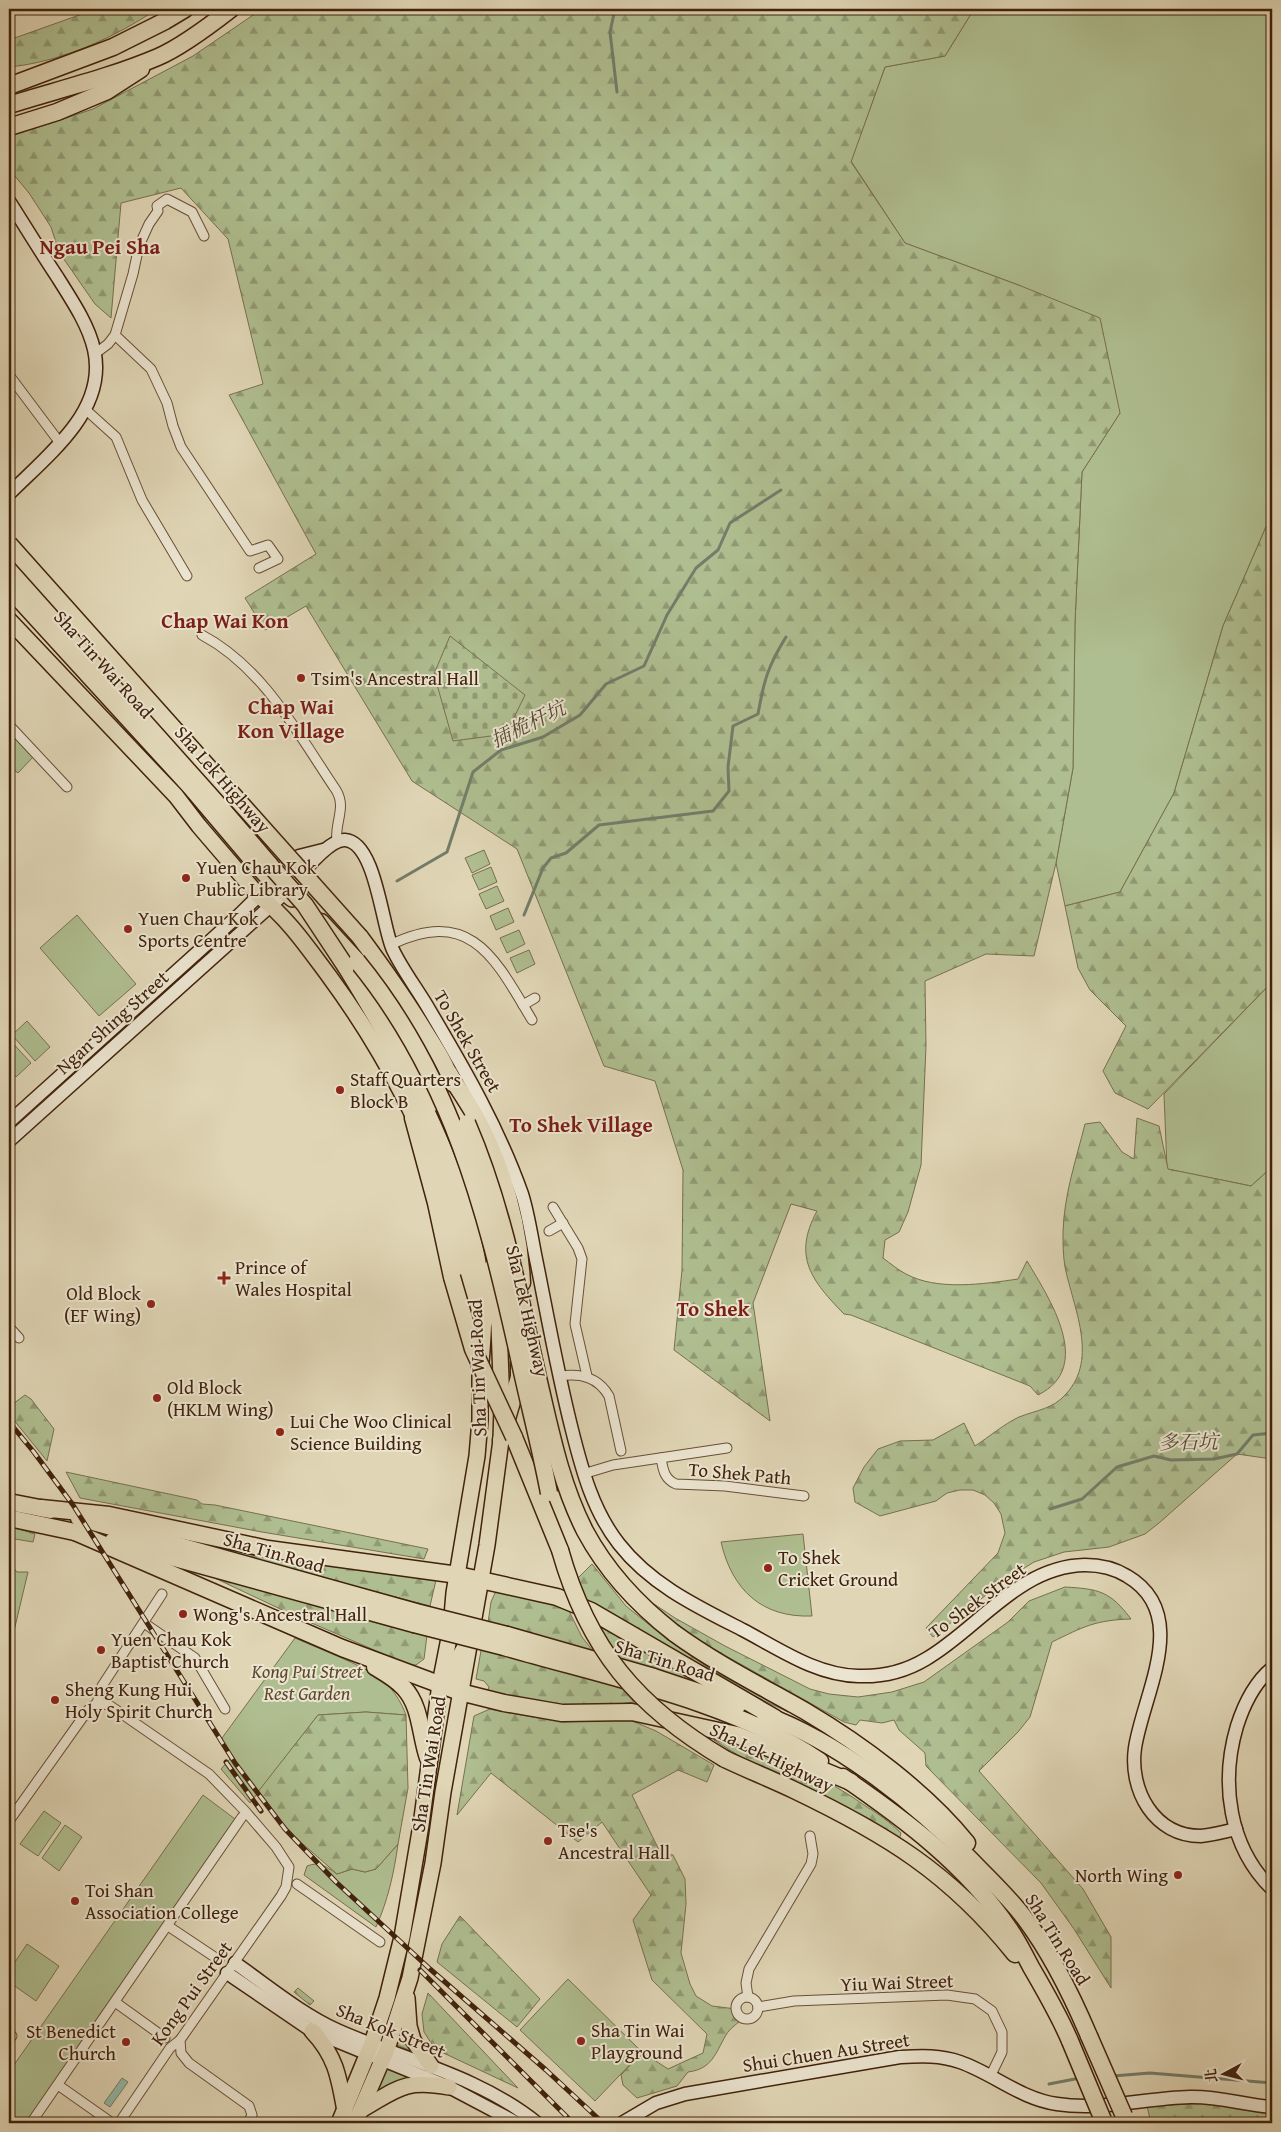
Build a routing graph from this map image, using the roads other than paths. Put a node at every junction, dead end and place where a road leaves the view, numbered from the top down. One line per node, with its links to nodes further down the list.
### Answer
1 (185, 9): 5 (highway)
2 (231, 9): 3 (highway)
3 (159, 57): 7 (highway); 8 (highway)
4 (9, 78): 5 (highway)
5 (26, 78): 6 (highway)
6 (9, 86)
7 (9, 105)
8 (9, 127)
9 (9, 201): 12 (street)
10 (204, 236): 11 (street)
11 (115, 336): 12 (street); 19 (street)
12 (96, 353): 14 (street)
13 (9, 375): 15 (street)
14 (85, 409): 15 (street); 20 (street)
15 (60, 443): 16 (street)
16 (9, 494)
17 (9, 544): 36 (highway, Sha Lek Highway, bridge)
18 (9, 568): 31 (highway, Sha Lek Highway, bridge)
19 (260, 568)
20 (187, 576)
21 (9, 589): 28 (main road, Sha Tin Wai Road)
22 (9, 620): 30 (main road, Sha Tin Wai Road)
23 (202, 635): 26 (street)
24 (9, 725): 25 (street)
25 (67, 787)
26 (337, 842): 27 (street); 32 (street, To Shek Street)
27 (324, 850): 28 (street); 29 (street)
28 (272, 882): 29 (main road, Sha Tin Wai Road); 30 (street, Ngan Shing Street)
29 (286, 892): 30 (street, Ngan Shing Street); 48 (main road, Sha Tin Wai Road)
30 (265, 901): 37 (main road, Sha Tin Wai Road); 38 (street, Ngan Shing Street); 39 (street, Ngan Shing Street)
31 (305, 905): 45 (highway, bridge); 58 (highway, Sha Lek Highway, bridge)
32 (390, 945): 34 (street); 46 (street, To Shek Street)
33 (535, 998): 34 (street)
34 (523, 1005): 35 (street)
35 (532, 1020)
36 (449, 1073): 48 (highway); 82 (highway, Sha Lek Highway, bridge)
37 (413, 1118): 45 (main road, Sha Tin Wai Road); 58 (highway, bridge)
38 (9, 1122)
39 (9, 1140)
40 (553, 1207): 41 (street)
41 (563, 1222): 42 (street); 47 (street)
42 (549, 1231)
43 (9, 1327): 44 (street)
44 (19, 1338)
45 (480, 1368): 59 (main road, Sha Tin Wai Road)
46 (560, 1376): 47 (street); 52 (street, To Shek Street)
47 (587, 1376): 50 (street)
48 (501, 1440): 60 (main road, Sha Tin Wai Road)
49 (727, 1448): 51 (street)
50 (621, 1451)
51 (661, 1458): 52 (street); 53 (street, To Shek Path)
52 (584, 1474): 78 (street, To Shek Street)
53 (804, 1496)
54 (9, 1502): 55 (highway, Sha Tin Road)
55 (41, 1508): 59 (highway); 62 (highway, Sha Tin Road)
56 (9, 1518): 57 (highway, Sha Tin Road)
57 (75, 1532): 62 (highway, Sha Tin Road); 67 (highway)
58 (560, 1550): 87 (highway, Sha Lek Highway, bridge)
59 (458, 1574): 60 (highway); 64 (main road, Sha Tin Wai Road)
60 (481, 1580): 64 (highway); 66 (main road, Sha Tin Wai Road); 73 (highway)
61 (162, 1594): 63 (street)
62 (415, 1618): 65 (highway, Sha Tin Road, bridge)
63 (144, 1623): 71 (street); 72 (street)
64 (450, 1628): 69 (main road, Sha Tin Wai Road)
65 (506, 1641): 73 (highway, Sha Tin Road); 75 (highway, Sha Tin Road)
66 (469, 1642): 69 (highway); 70 (main road, Sha Tin Wai Road)
67 (359, 1655): 69 (highway); 74 (highway)
68 (1272, 1668): 78 (street)
69 (440, 1684): 70 (highway); 74 (main road, Sha Tin Wai Road)
70 (460, 1692): 75 (highway); 88 (main road, Sha Tin Wai Road)
71 (97, 1703): 77 (street); 86 (street, Kong Pui Street)
72 (225, 1709)
73 (775, 1718): 82 (highway, Sha Tin Road)
74 (428, 1758): 95 (main road, Sha Tin Wai Road)
75 (851, 1782): 87 (highway, Sha Tin Road)
76 (242, 1817): 83 (street)
77 (9, 1821)
78 (1236, 1829): 81 (street)
79 (810, 1836): 89 (street, Yiu Wai Street)
80 (298, 1884): 84 (street)
81 (1272, 1889)
82 (1003, 1891): 102 (highway, Sha Tin Road, bridge)
83 (168, 1926): 85 (street); 90 (street)
84 (380, 1942)
85 (219, 1960)
86 (231, 1968): 92 (street, Sha Kok Street); 94 (street, Kong Pui Street); 95 (street, Sha Kok Street)
87 (1044, 1990): 103 (highway, Sha Tin Road, bridge)
88 (406, 1992): 95 (main road, Sha Tin Wai Road); 96 (main road)
89 (748, 1997): 91 (street); 91 (street, Yiu Wai Street)
90 (115, 2002): 93 (street); 98 (street)
91 (758, 2008): 97 (street, Yiu Wai Street)
92 (312, 2031): 95 (street, Sha Kok Street); 101 (main road)
93 (165, 2038)
94 (180, 2040): 106 (street, Kong Pui Street); 107 (street)
95 (377, 2051): 96 (street, Sha Kok Street); 99 (street, Sha Kok Street); 101 (main road, Sha Tin Wai Road)
96 (430, 2066): 109 (street, Sha Kok Street)
97 (990, 2077): 100 (street, Shui Chuen Au Street); 110 (street, Shui Chuen Au Street)
98 (58, 2085): 104 (street); 105 (street)
99 (448, 2087): 101 (main road); 108 (street, Sha Kok Street)
100 (1272, 2107)
101 (350, 2117)
102 (1125, 2120)
103 (1103, 2122)
104 (31, 2123)
105 (112, 2123)
106 (119, 2123)
107 (248, 2123)
108 (517, 2123)
109 (538, 2123)
110 (624, 2123)

